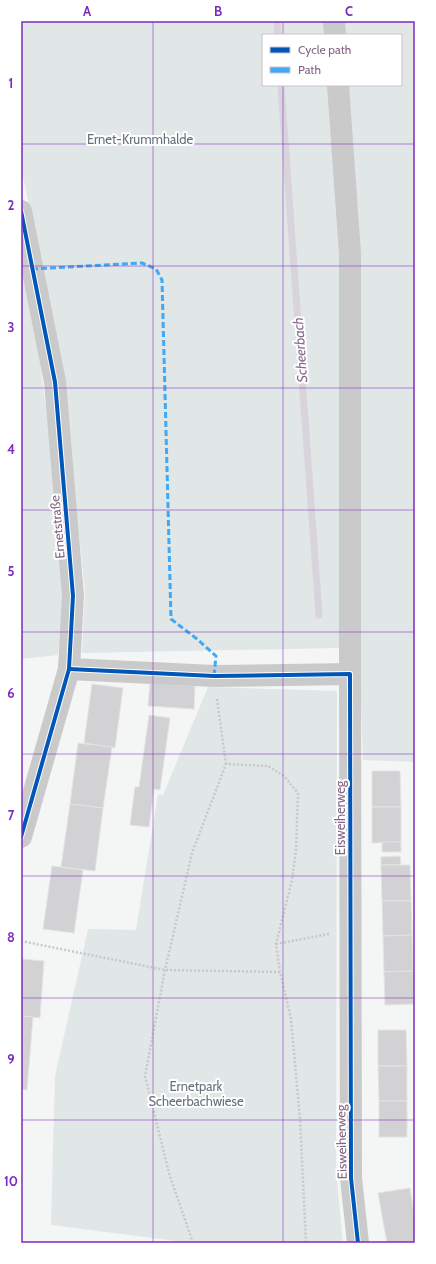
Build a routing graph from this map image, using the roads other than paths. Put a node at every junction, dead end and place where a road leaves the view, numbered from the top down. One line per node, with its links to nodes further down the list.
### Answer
1 (334, 21): 2 (street)
2 (335, 34)
3 (338, 86): 6 (street, Eisweiherweg)
4 (21, 211): 5 (street, Ernetstraße)
5 (69, 669): 6 (street); 7 (street, Ernetstraße)
6 (350, 674): 8 (street, Eisweiherweg)
7 (21, 837)
8 (358, 1243)

